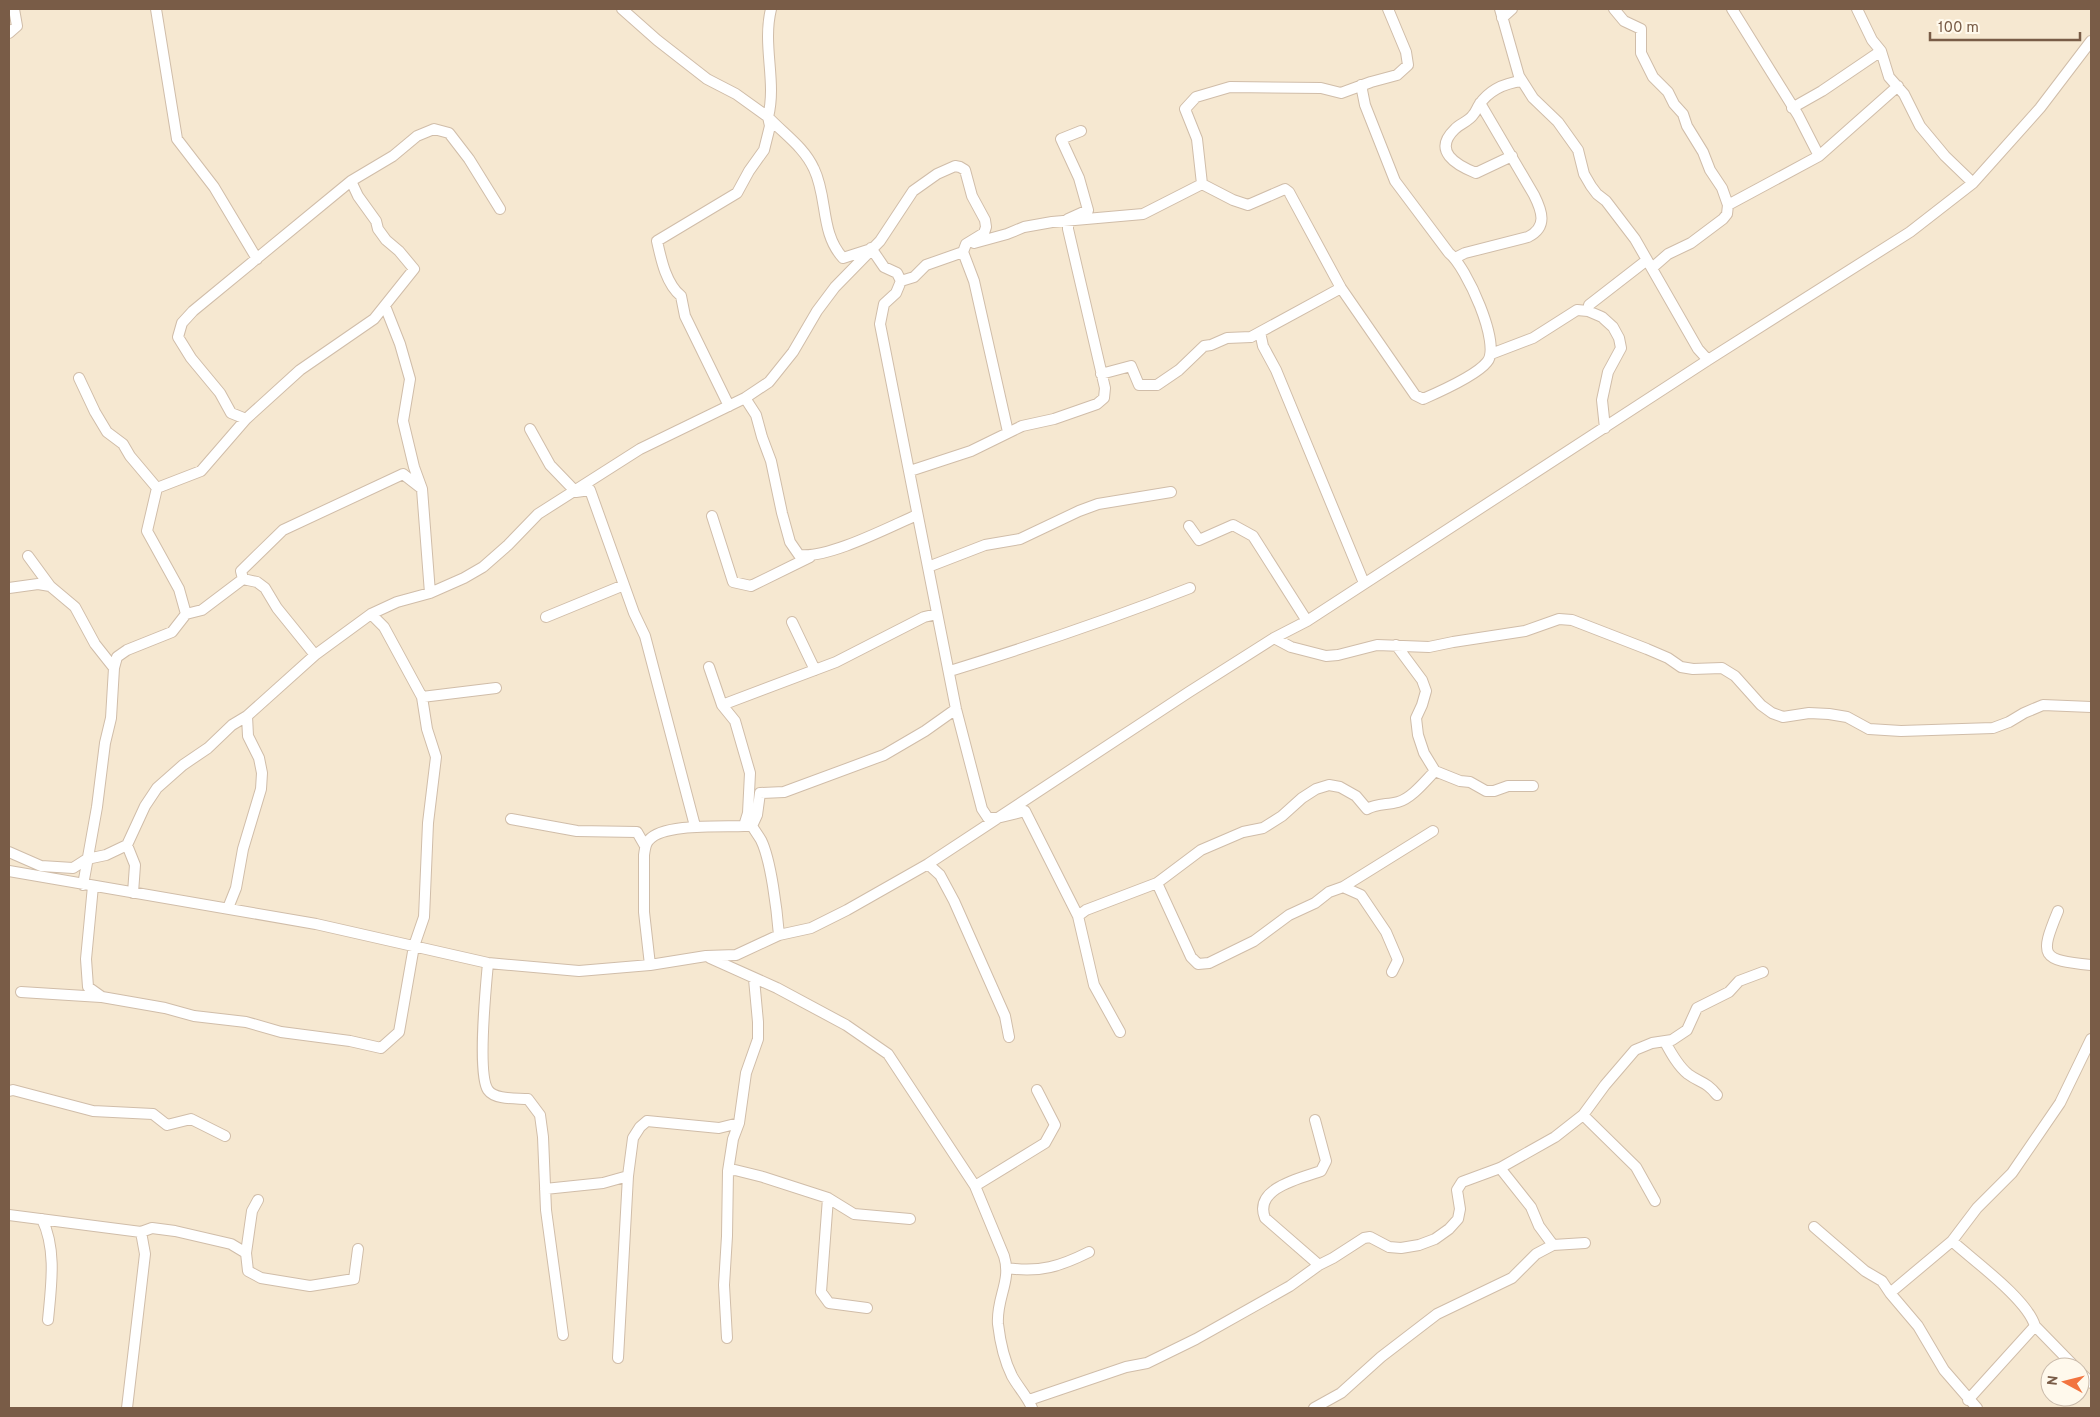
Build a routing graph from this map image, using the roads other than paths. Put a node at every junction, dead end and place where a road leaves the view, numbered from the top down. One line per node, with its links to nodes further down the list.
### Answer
1 (14, 9): 11 (street)
2 (156, 9): 32 (street)
3 (622, 9): 19 (street)
4 (771, 9): 19 (street)
5 (1388, 9): 15 (street)
6 (1512, 9): 10 (street)
7 (1614, 9): 26 (street)
8 (1732, 9): 18 (street)
9 (1857, 9): 13 (street)
10 (1501, 13): 14 (street)
11 (9, 33)
12 (2091, 41): 24 (street)
13 (1881, 51): 16 (street); 18 (street)
14 (1522, 81): 17 (street); 33 (street)
15 (1361, 85): 25 (street); 31 (street)
16 (1898, 86): 22 (street); 24 (street)
17 (1480, 103): 21 (street); 21 (street)
18 (1792, 108): 22 (street)
19 (768, 118): 29 (street); 44 (street)
20 (1081, 132): 28 (street)
21 (1512, 156): 31 (street)
22 (1819, 156): 26 (street)
23 (351, 182): 27 (street); 32 (street); 36 (street)
24 (1973, 183): 40 (street)
25 (1202, 184): 28 (street); 35 (street)
26 (1728, 205): 33 (street)
27 (500, 209)
28 (1068, 219): 30 (street); 41 (street)
29 (871, 248): 30 (street); 34 (street); 43 (street)
30 (964, 248): 34 (street); 48 (street)
31 (1455, 258): 39 (street)
32 (257, 259): 45 (street)
33 (1650, 264): 37 (street); 40 (street)
34 (900, 281): 49 (street)
35 (1341, 288): 38 (street); 39 (street)
36 (385, 306): 45 (street); 51 (street)
37 (1588, 311): 39 (street); 46 (street)
38 (1260, 332): 41 (street); 61 (street)
39 (1491, 354)
40 (1708, 360): 46 (street)
41 (1101, 374): 48 (street)
42 (79, 378): 50 (street)
43 (745, 398): 44 (street); 58 (street)
44 (729, 406): 52 (street)
45 (246, 419): 50 (street)
46 (1605, 428): 61 (street)
47 (530, 429): 52 (street)
48 (1008, 432): 49 (street)
49 (910, 471): 54 (street)
50 (157, 488): 67 (street)
51 (422, 489): 60 (street); 66 (street)
52 (576, 492): 62 (street); 66 (street)
53 (1171, 492): 59 (street)
54 (917, 515): 58 (street); 59 (street)
55 (712, 516): 58 (street)
56 (1189, 526): 71 (street)
57 (28, 556): 63 (street)
58 (810, 557)
59 (928, 567): 69 (street)
60 (243, 579): 67 (street); 75 (street)
61 (1364, 583): 71 (street)
62 (624, 585): 70 (street); 90 (street)
63 (50, 586): 64 (street); 77 (street)
64 (9, 588)
65 (1190, 588): 79 (street)
66 (430, 593): 68 (street)
67 (186, 614): 77 (street)
68 (371, 614): 75 (street); 81 (street)
69 (937, 614): 78 (street); 79 (street)
70 (546, 617)
71 (1307, 621): 73 (street)
72 (792, 622): 78 (street)
73 (1274, 638): 74 (street); 88 (street)
74 (1396, 645): 83 (street); 86 (street)
75 (315, 655): 85 (street)
76 (709, 667): 82 (street)
77 (114, 668): 98 (street)
78 (814, 670): 82 (street)
79 (950, 671): 84 (street)
80 (496, 688): 81 (street)
81 (422, 697): 111 (street)
82 (722, 705): 91 (street)
83 (2091, 707)
84 (956, 709): 88 (street); 91 (street)
85 (247, 716): 95 (street); 107 (street)
86 (1435, 771): 87 (street); 103 (street)
87 (1532, 786)
88 (998, 818): 99 (street); 109 (street)
89 (511, 819): 93 (street)
90 (695, 826): 91 (street); 94 (street)
91 (748, 826): 110 (street)
92 (1433, 831): 105 (street)
93 (637, 832): 94 (street); 96 (street)
94 (656, 834): 96 (street)
95 (127, 845): 98 (street); 106 (street)
96 (645, 846): 114 (street)
97 (9, 852): 100 (street)
98 (87, 859): 100 (street); 104 (street)
99 (928, 864): 110 (street); 122 (street)
100 (41, 866): 102 (street)
101 (9, 871): 102 (street)
102 (34, 876): 104 (street)
103 (1158, 884): 105 (street); 109 (street)
104 (88, 886): 106 (street); 120 (street)
105 (1343, 887): 116 (street)
106 (133, 893): 107 (street)
107 (228, 908): 111 (street)
108 (2058, 911): 115 (street)
109 (1078, 916): 121 (street)
110 (780, 935): 112 (street)
111 (414, 946): 113 (street); 120 (street)
112 (706, 956): 114 (street); 118 (street)
113 (488, 963): 114 (street); 138 (street)
114 (650, 965)
115 (2091, 965)
116 (1392, 972)
117 (1763, 972): 124 (street)
118 (754, 979): 130 (street); 137 (street)
119 (21, 992): 120 (street)
120 (102, 997)
121 (1120, 1032)
122 (1009, 1037)
123 (2091, 1039): 149 (street)
124 (1665, 1042): 127 (street); 128 (street)
125 (1037, 1090): 137 (street)
126 (9, 1091): 132 (street)
127 (1716, 1094)
128 (1583, 1115): 134 (street); 141 (street)
129 (1315, 1120): 155 (street)
130 (739, 1123): 131 (street); 133 (street)
131 (719, 1128): 133 (street); 136 (street)
132 (225, 1136)
133 (733, 1139): 135 (street)
134 (1500, 1168): 151 (street); 155 (street)
135 (728, 1171): 139 (street); 162 (street)
136 (628, 1176): 138 (street); 164 (street)
137 (975, 1186): 156 (street)
138 (545, 1189): 161 (street)
139 (828, 1198): 144 (street); 158 (street)
140 (258, 1200): 154 (street)
141 (1655, 1201)
142 (9, 1215): 143 (street)
143 (42, 1219): 145 (street); 147 (street)
144 (910, 1219)
145 (56, 1221): 147 (street); 148 (street)
146 (1814, 1227): 157 (street)
147 (48, 1232): 159 (street)
148 (141, 1232): 154 (street); 167 (street)
149 (1952, 1241): 157 (street); 160 (street)
150 (1585, 1244): 151 (street)
151 (1553, 1245): 168 (street)
152 (358, 1249): 154 (street)
153 (1090, 1252): 156 (street)
154 (246, 1253)
155 (1319, 1265): 166 (street)
156 (1008, 1268): 166 (street)
157 (1890, 1293): 165 (street)
158 (867, 1308)
159 (48, 1320)
160 (2035, 1326): 163 (street); 165 (street)
161 (563, 1335)
162 (726, 1338)
163 (2065, 1357)
164 (618, 1358)
165 (1968, 1400): 169 (street)
166 (1031, 1404)
167 (127, 1408)
168 (1314, 1408)
169 (1977, 1408)

